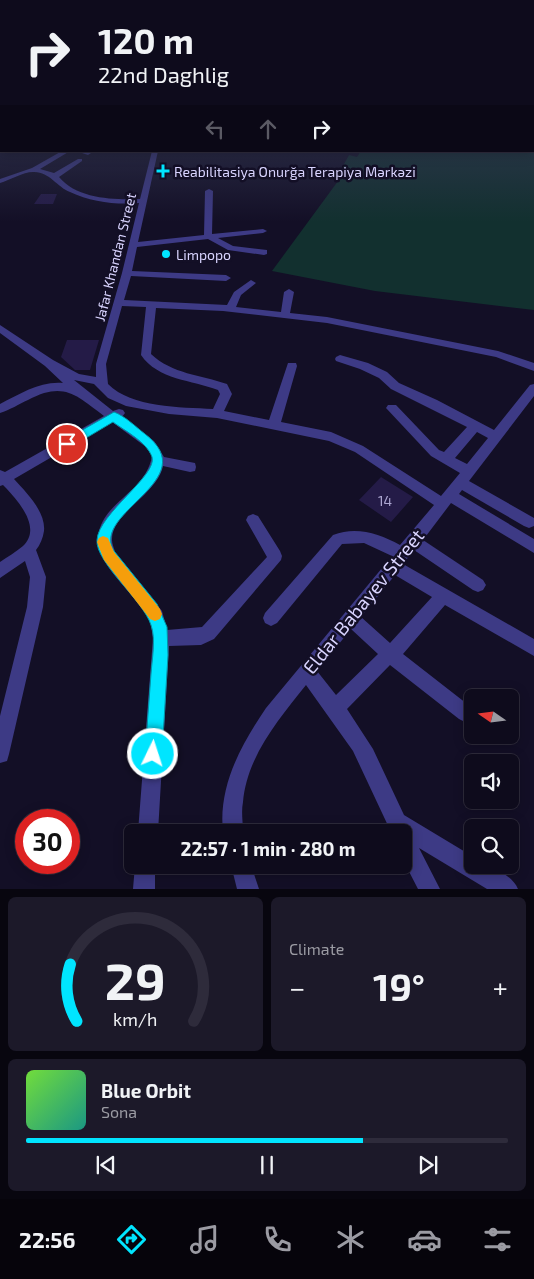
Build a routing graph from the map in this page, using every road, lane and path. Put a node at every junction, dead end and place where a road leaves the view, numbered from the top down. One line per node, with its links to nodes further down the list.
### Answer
1 (66, 152): 6 (street)
2 (83, 152): 4 (street)
3 (155, 152): 10 (street, Jafar Khandan Street)
4 (88, 153)
5 (80, 160): 7 (street)
6 (34, 170): 7 (street); 8 (street)
7 (55, 176): 10 (street)
8 (0, 181)
9 (209, 191): 12 (street)
10 (143, 201): 13 (street, Jafar Khandan Street)
11 (263, 231): 12 (street)
12 (208, 236): 13 (street); 14 (street)
13 (134, 246): 15 (street, Jafar Khandan Street)
14 (264, 252)
15 (127, 274): 16 (street); 19 (street, Jafar Khandan Street)
16 (226, 278)
17 (251, 283): 21 (street)
18 (289, 292): 22 (street)
19 (118, 302): 20 (street); 28 (street, Jafar Khandan Street)
20 (150, 304): 21 (street); 36 (street)
21 (230, 309): 22 (street)
22 (285, 315): 27 (street)
23 (0, 328): 25 (street)
24 (340, 359): 39 (street)
25 (49, 363): 29 (street); 31 (street)
26 (292, 366): 38 (street)
27 (534, 367)
28 (100, 369): 29 (street); 30 (street)
29 (86, 379): 30 (street); 31 (street)
30 (102, 384): 33 (street)
31 (80, 392): 35 (street); 37 (street)
32 (531, 396): 40 (street, Eldar Babayev Street)
33 (134, 404): 36 (street); 37 (street)
34 (392, 408): 41 (street)
35 (0, 409)
36 (218, 414): 38 (street)
37 (114, 416): 42 (street); 45 (street)
38 (274, 425): 46 (street)
39 (475, 426): 40 (street); 41 (street)
40 (495, 436): 44 (street, Eldar Babayev Street)
41 (446, 459): 44 (street)
42 (158, 461): 43 (street); 58 (street)
43 (190, 467)
44 (463, 477): 46 (street, Eldar Babayev Street); 48 (street)
45 (2, 478): 51 (street)
46 (446, 500): 49 (street, Eldar Babayev Street); 50 (street)
47 (253, 520): 58 (street)
48 (529, 522)
49 (413, 540): 52 (street, Eldar Babayev Street); 54 (street)
50 (534, 548)
51 (29, 550): 53 (street); 64 (street)
52 (397, 560): 55 (street); 56 (street); 57 (street, Eldar Babayev Street)
53 (0, 571)
54 (478, 585)
55 (443, 596): 59 (street); 60 (street)
56 (271, 618)
57 (351, 618): 60 (street); 61 (street, Eldar Babayev Street)
58 (161, 638): 65 (street)
59 (534, 648)
60 (391, 652): 62 (street); 63 (street)
61 (306, 671): 62 (street); 66 (street, Eldar Babayev Street)
62 (336, 708): 67 (street)
63 (464, 712)
64 (0, 754)
65 (149, 824)
66 (233, 824)
67 (397, 824)
68 (412, 837): 73 (street)
69 (412, 854): 72 (street)
70 (145, 874): 71 (street)
71 (144, 889)
72 (429, 889)
73 (508, 889)

